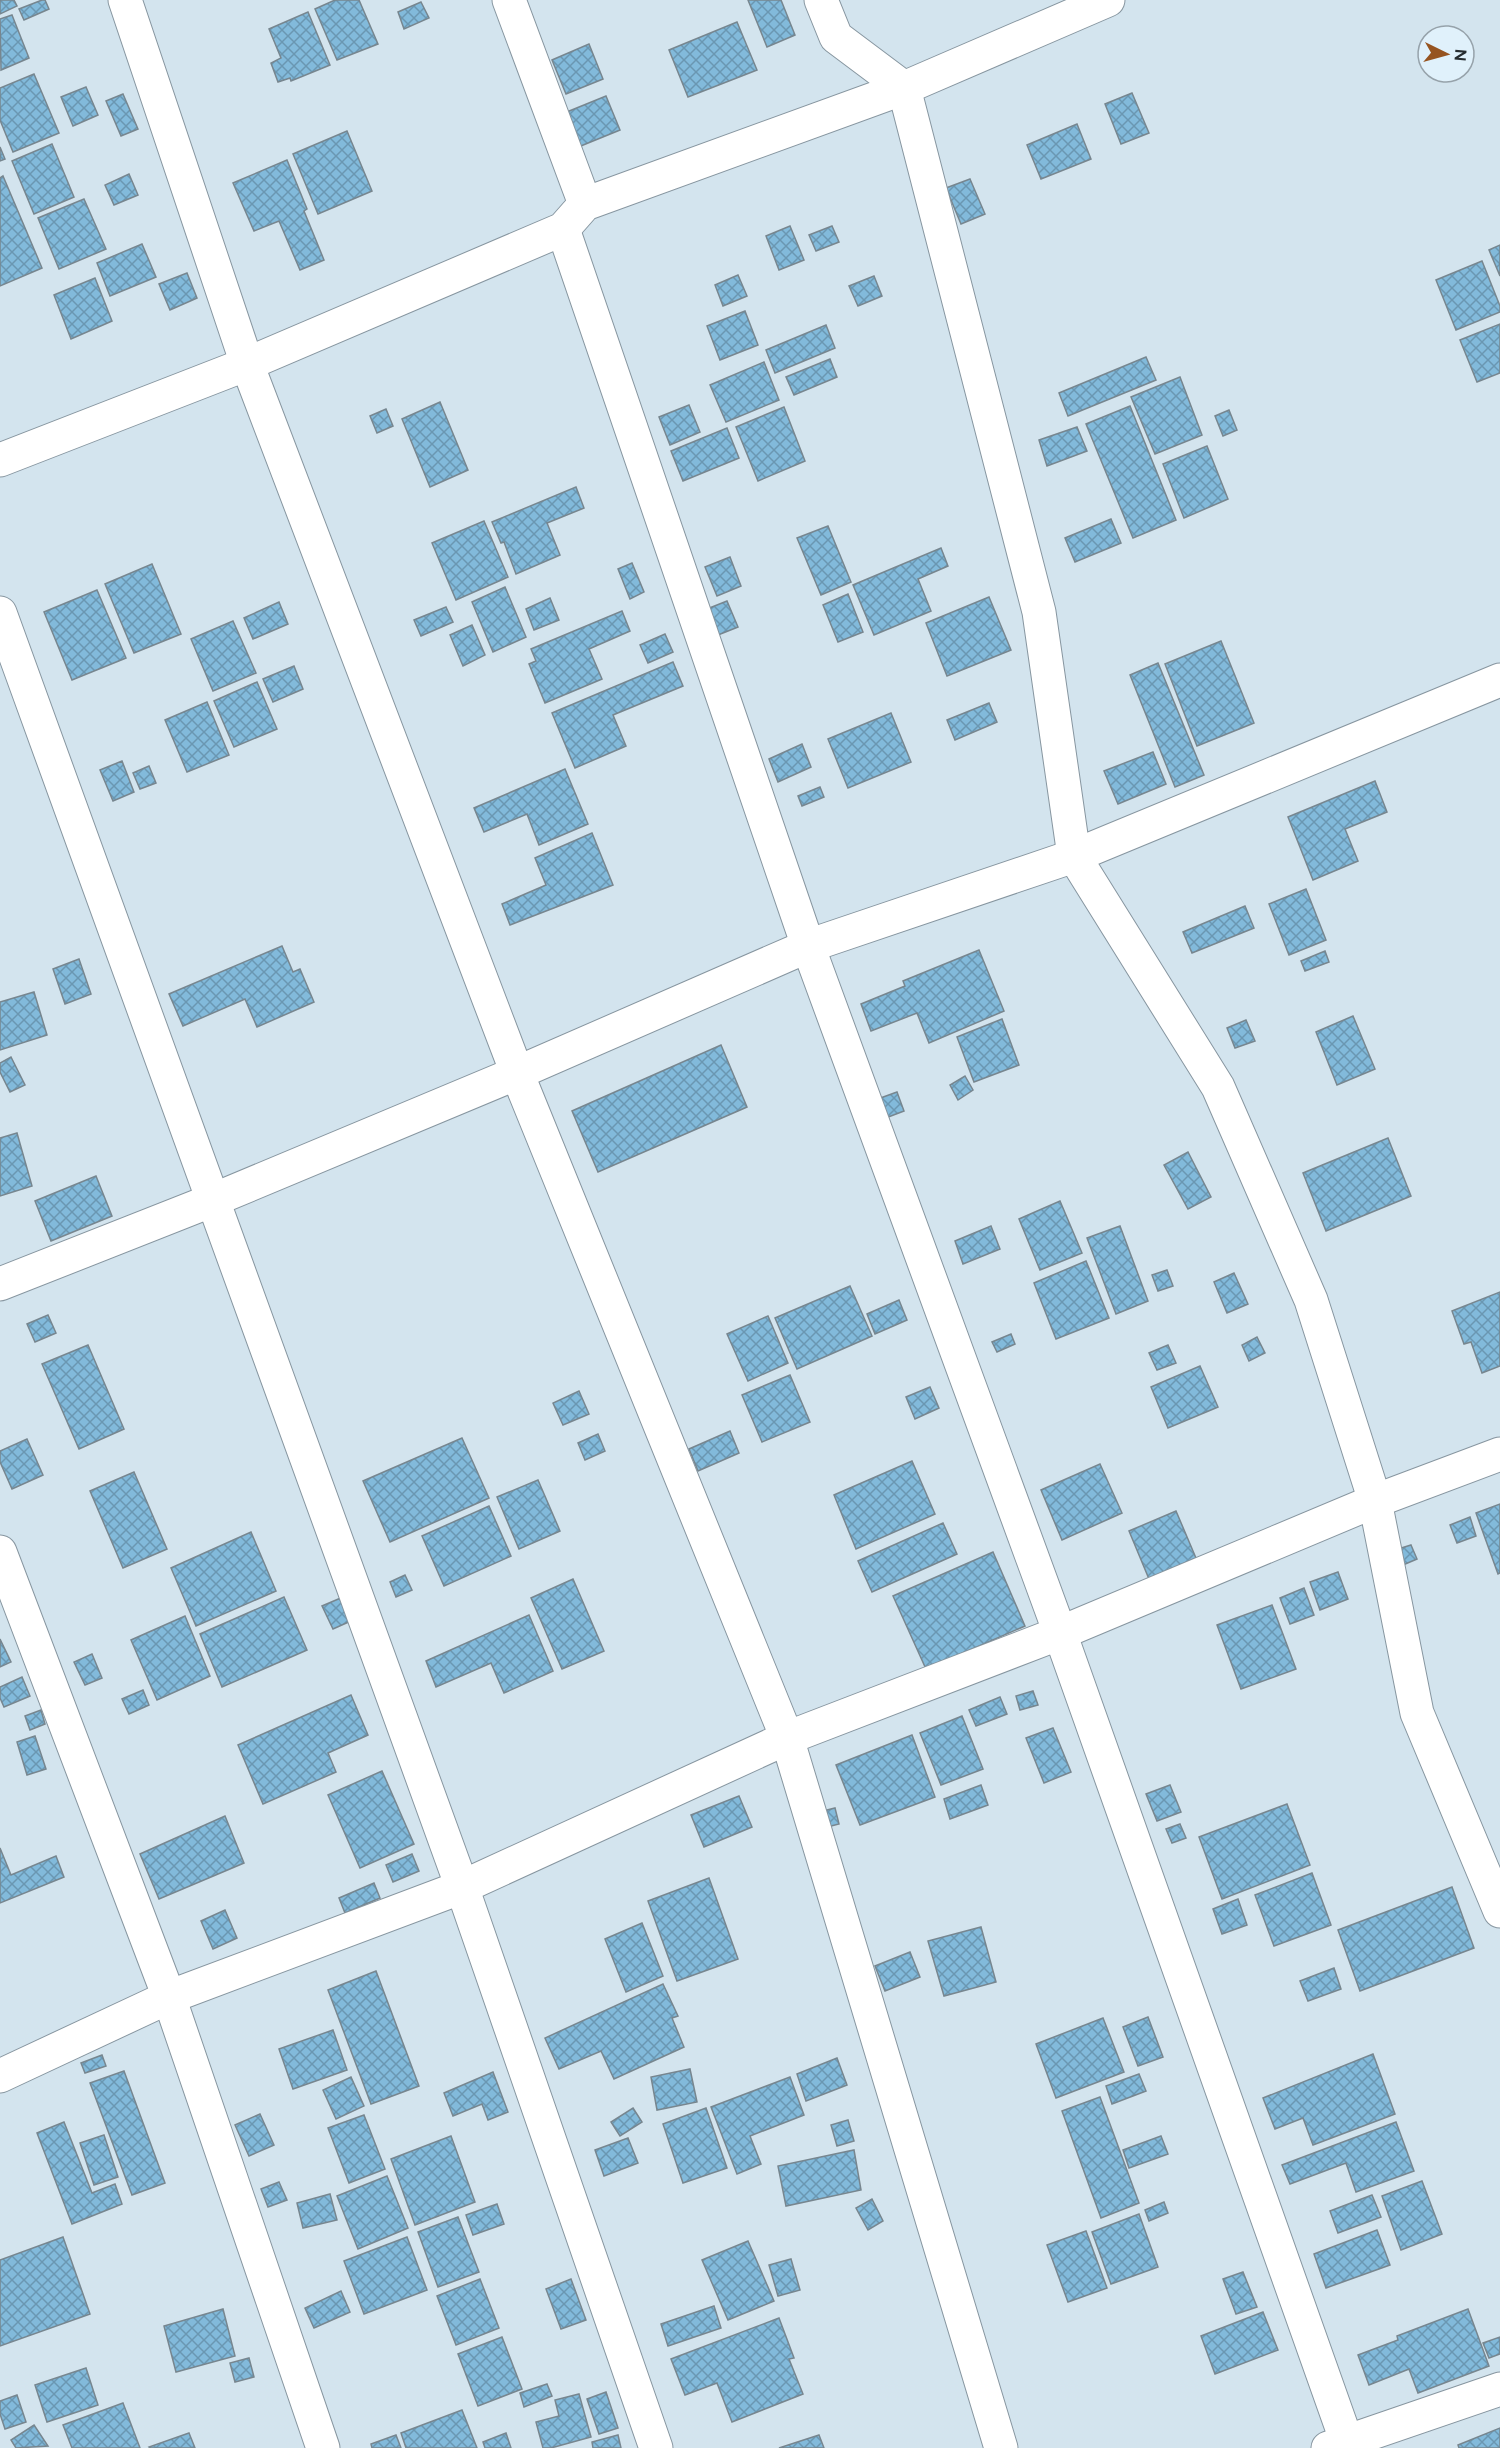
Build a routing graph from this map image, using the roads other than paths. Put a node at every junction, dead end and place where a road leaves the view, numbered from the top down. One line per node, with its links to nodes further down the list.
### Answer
1 (125, 0): 8 (street)
2 (509, 0): 6 (street)
3 (821, 0): 5 (street)
4 (1108, 0): 5 (street)
5 (904, 88): 6 (street); 12 (street)
6 (585, 204): 7 (street)
7 (563, 229): 8 (street); 13 (street)
8 (247, 364): 9 (street); 14 (street)
9 (0, 460)
10 (0, 613): 15 (street)
11 (1500, 680): 12 (street)
12 (1074, 856): 13 (street); 18 (street)
13 (808, 946): 14 (street); 20 (street)
14 (517, 1073): 15 (street); 21 (street)
15 (213, 1200): 16 (street); 22 (street)
16 (0, 1284)
17 (1500, 1454): 18 (street)
18 (1375, 1501): 20 (street); 23 (street)
19 (0, 1552): 24 (street)
20 (1060, 1633): 21 (street); 27 (street)
21 (787, 1738): 22 (street); 30 (street)
22 (462, 1887): 24 (street); 29 (street)
23 (1500, 1911)
24 (169, 1997): 25 (street); 28 (street)
25 (0, 2076)
26 (1500, 2390): 27 (street)
27 (1342, 2446)
28 (323, 2448)
29 (656, 2448)
30 (1001, 2448)

